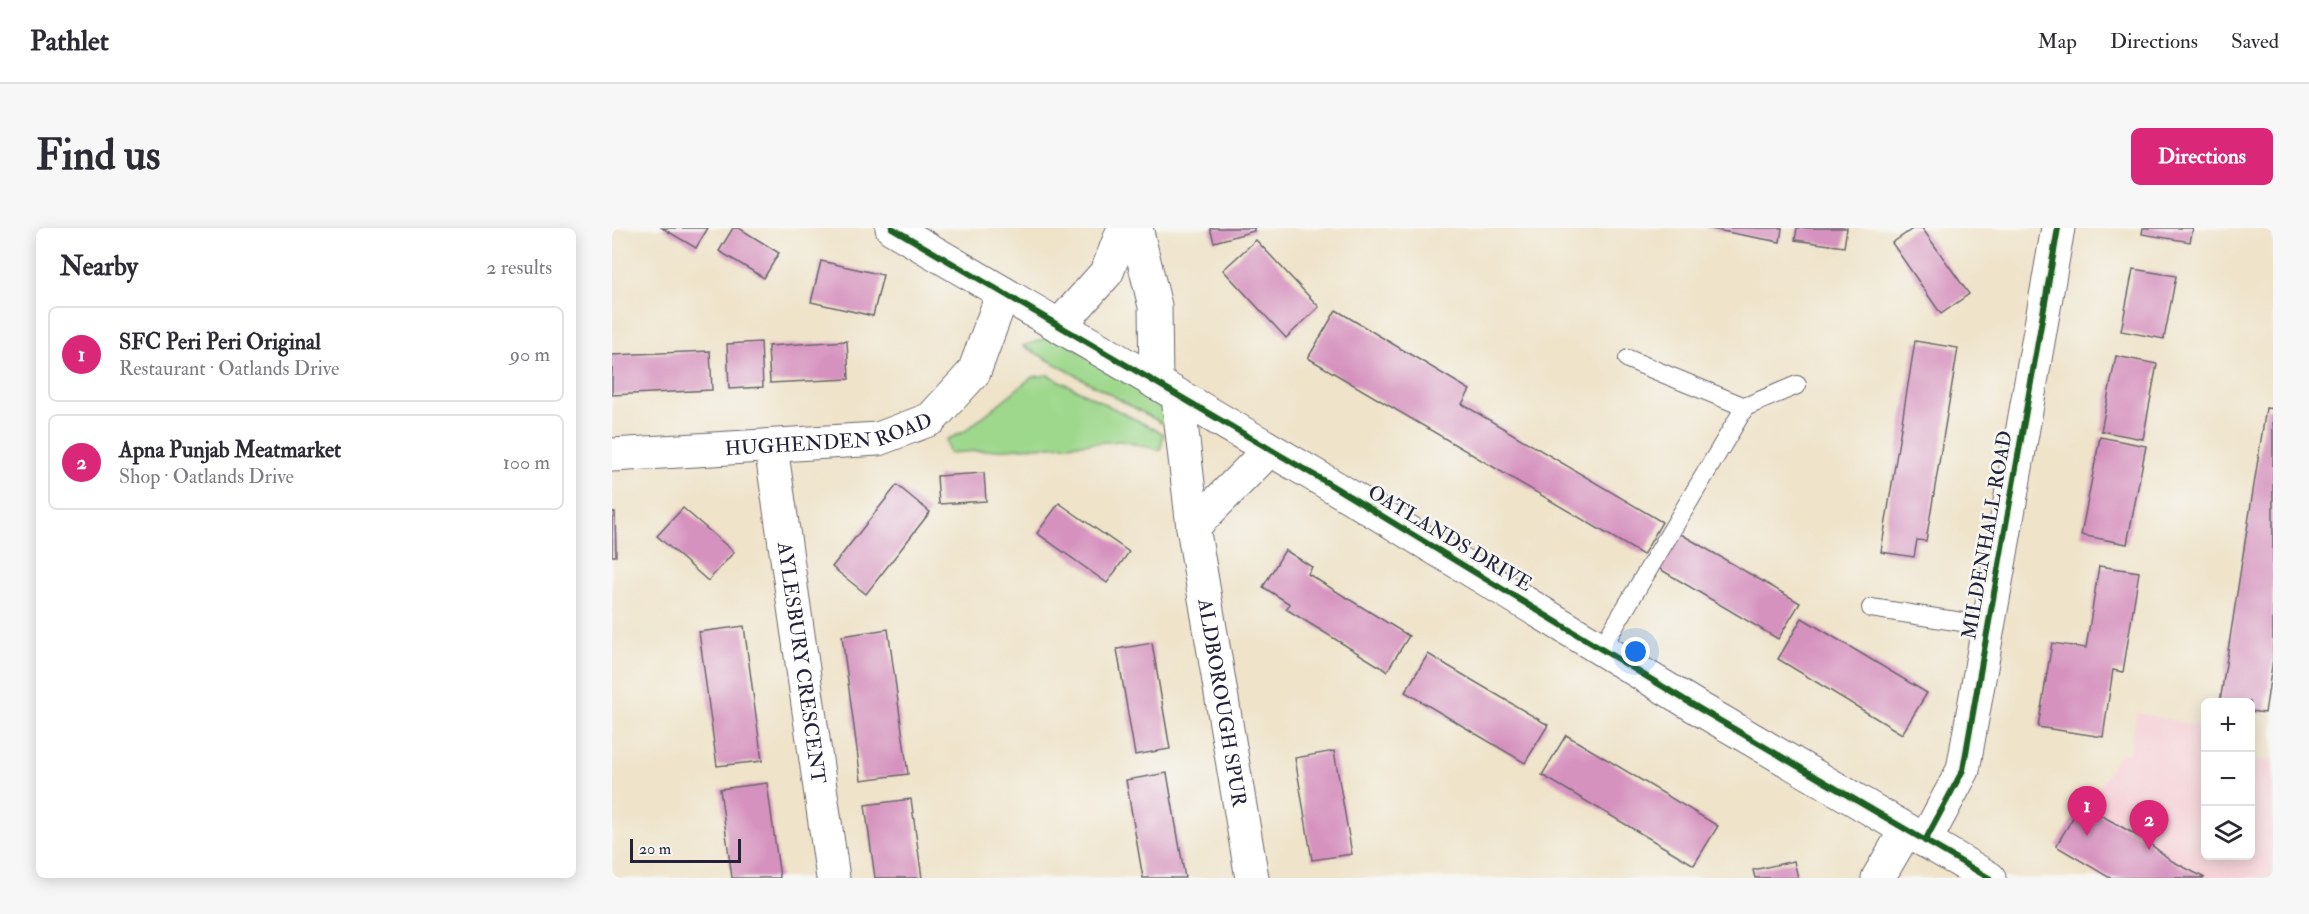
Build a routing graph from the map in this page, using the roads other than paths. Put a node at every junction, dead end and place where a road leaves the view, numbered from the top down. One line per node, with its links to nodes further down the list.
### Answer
1 (892, 228): 5 (street, OATLANDS DRIVE)
2 (1124, 228): 6 (street)
3 (1136, 228): 9 (street, ALDBOROUGH SPUR)
4 (2058, 228): 16 (street, MILDENHALL ROAD)
5 (1003, 293): 6 (street, OATLANDS DRIVE); 11 (street, HUGHENDEN ROAD)
6 (1059, 326): 9 (street, OATLANDS DRIVE)
7 (1628, 359): 10 (lane)
8 (1797, 385): 10 (lane)
9 (1167, 390): 12 (street, OATLANDS DRIVE); 14 (street, ALDBOROUGH SPUR)
10 (1745, 406): 17 (lane)
11 (771, 447): 13 (street, HUGHENDEN ROAD); 19 (street, AYLESBURY CRESCENT)
12 (1269, 450): 14 (street); 17 (street, OATLANDS DRIVE)
13 (612, 455)
14 (1193, 527): 20 (street, ALDBOROUGH SPUR)
15 (1871, 608): 16 (lane)
16 (1988, 626): 18 (street, MILDENHALL ROAD)
17 (1601, 649): 18 (street, OATLANDS DRIVE)
18 (1916, 835): 21 (street, MILDENHALL ROAD); 22 (street, OATLANDS DRIVE)
19 (833, 878)
20 (1252, 878)
21 (1878, 878)
22 (1989, 878)

